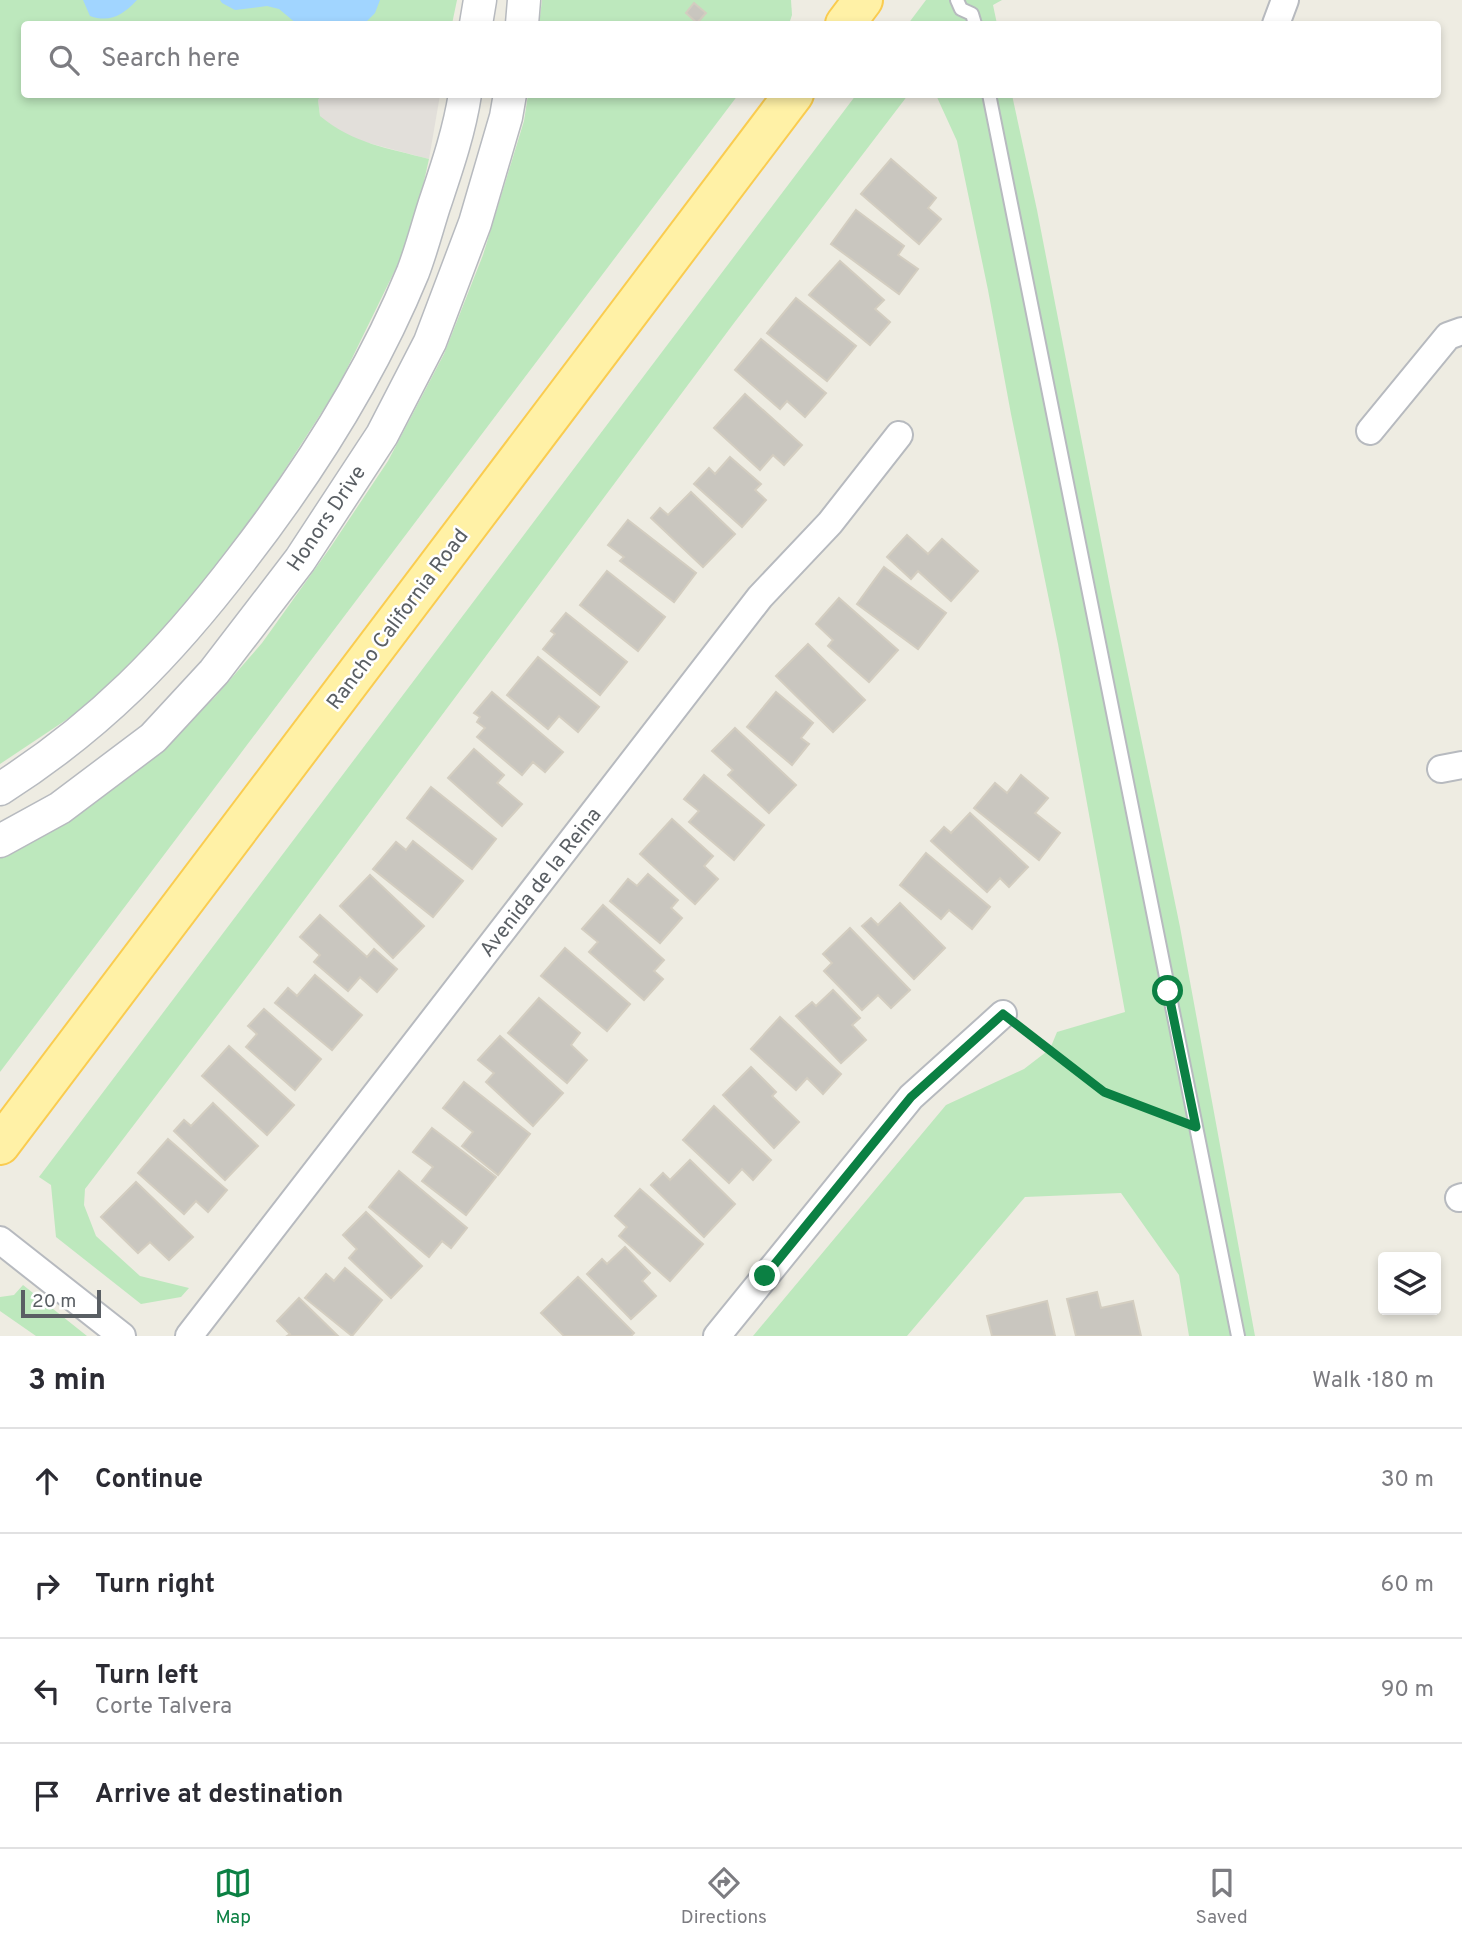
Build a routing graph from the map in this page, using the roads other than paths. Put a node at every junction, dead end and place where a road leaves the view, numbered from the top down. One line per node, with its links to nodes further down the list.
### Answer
1 (480, 0): 6 (street)
2 (524, 0): 7 (street)
3 (863, 0): 8 (main road)
4 (957, 0): 9 (lane)
5 (1285, 0): 10 (street)
6 (477, 21)
7 (522, 21)
8 (847, 21)
9 (974, 21)
10 (1277, 21)
11 (464, 98): 18 (street, Honors Drive)
12 (509, 98): 19 (street, Honors Drive)
13 (791, 98): 21 (main road, Rancho California Road)
14 (990, 98): 26 (lane)
15 (1462, 331): 16 (street)
16 (1370, 431)
17 (899, 435): 24 (street, Avenida de la Reina)
18 (0, 789)
19 (0, 841)
20 (1003, 1014): 25 (street)
21 (0, 1144)
22 (0, 1240): 23 (street)
23 (122, 1336)
24 (189, 1336)
25 (717, 1336)
26 (1238, 1336)

